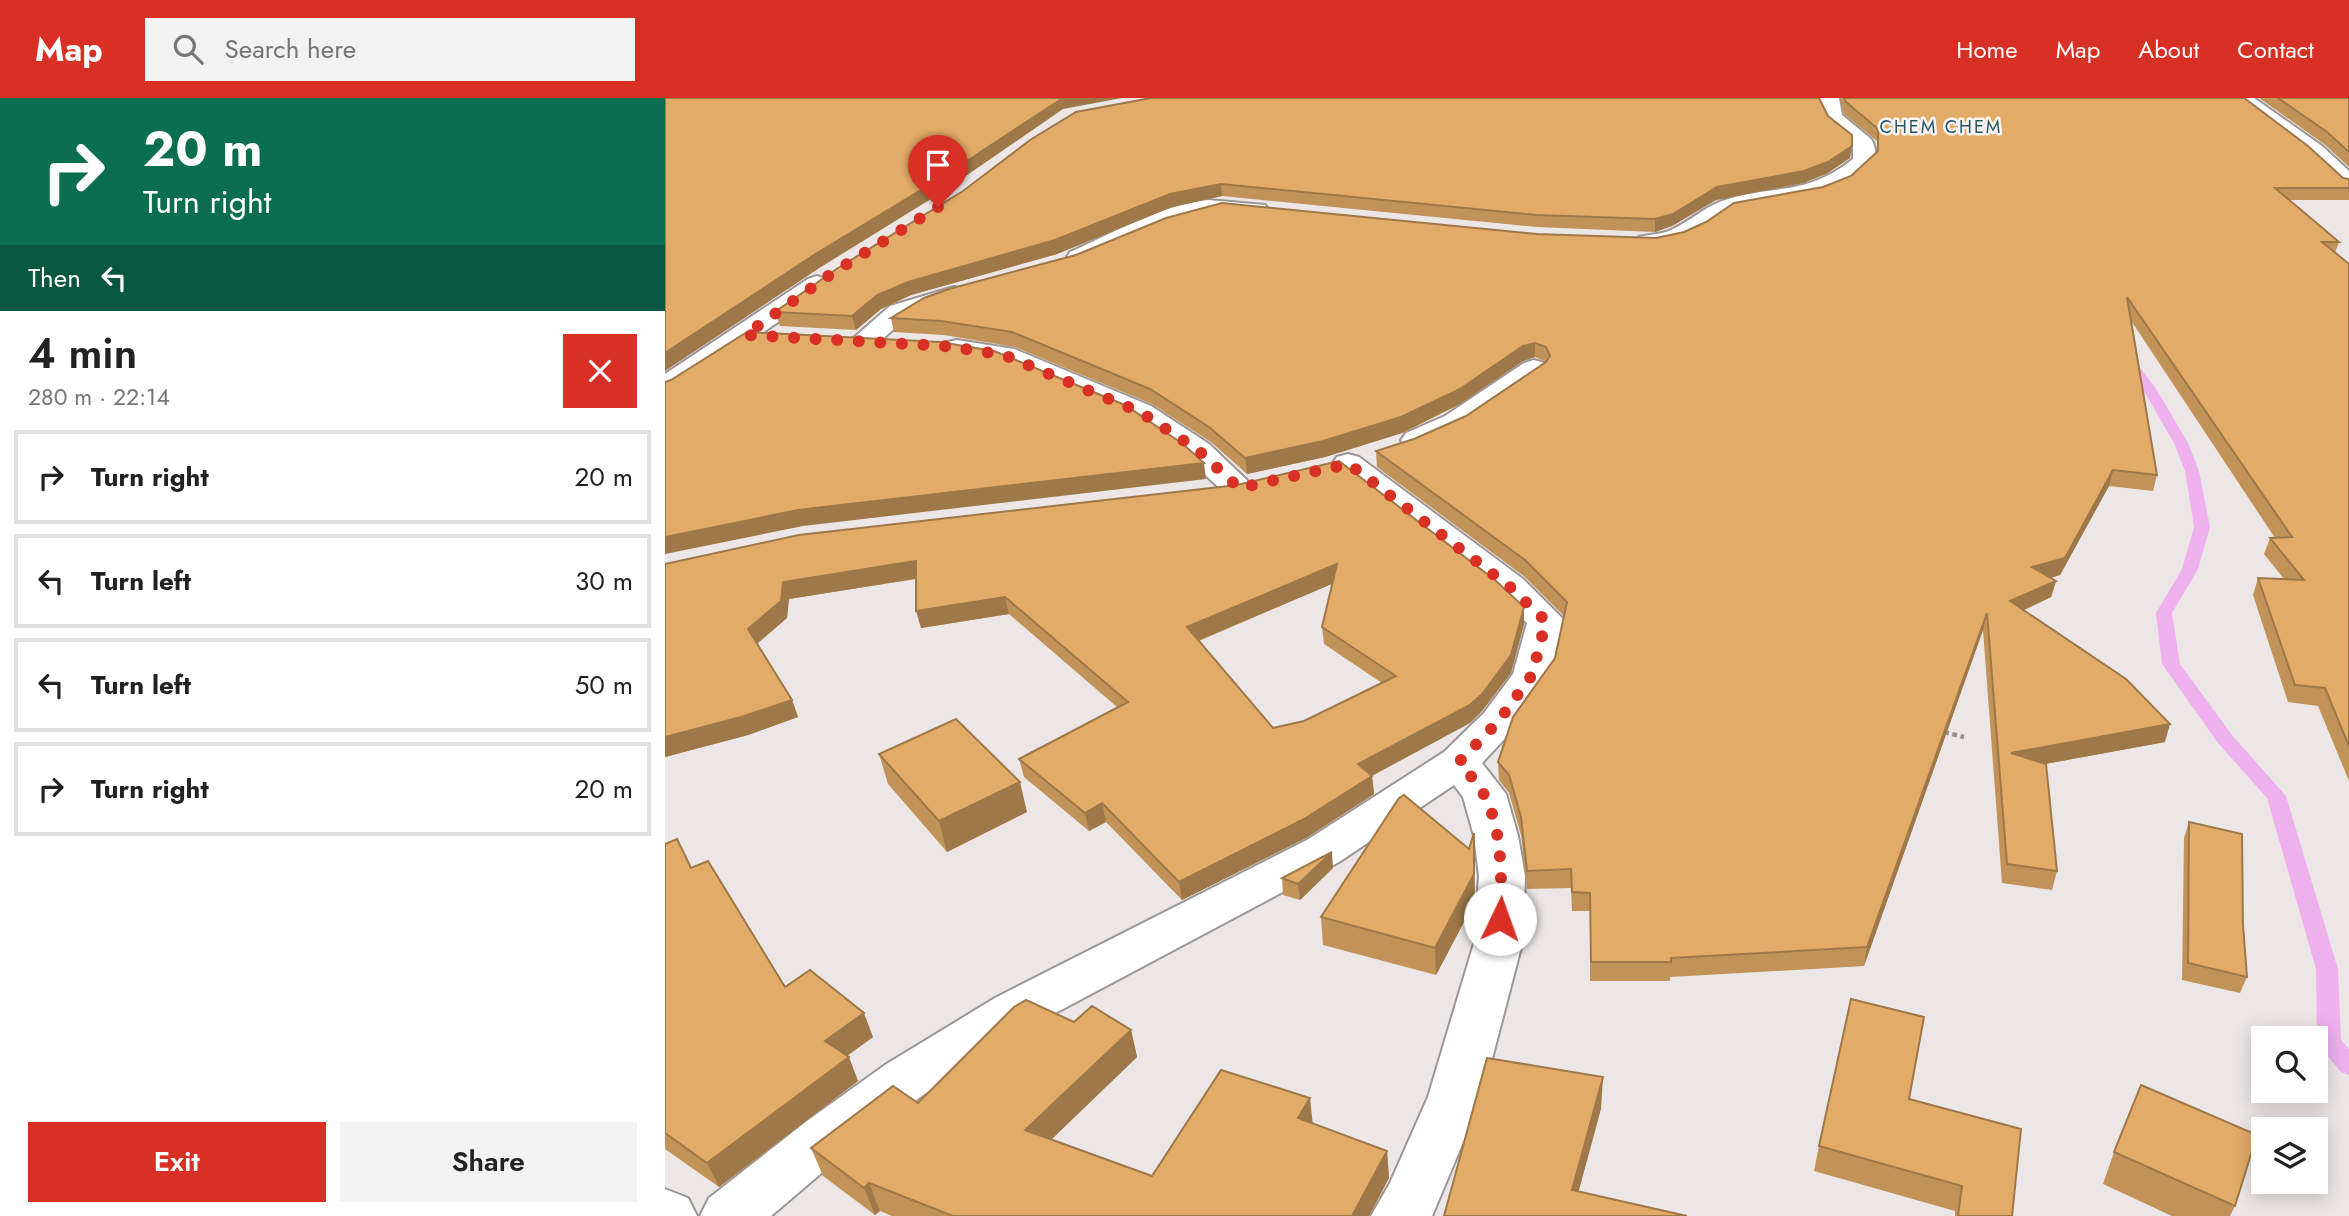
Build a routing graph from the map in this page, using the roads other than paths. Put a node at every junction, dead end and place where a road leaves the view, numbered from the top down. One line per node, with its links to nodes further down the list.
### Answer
1 (1829, 98): 5 (street)
2 (2241, 98): 3 (street)
3 (2349, 183)
4 (1280, 212): 6 (street)
5 (1629, 242)
6 (1059, 264)
7 (841, 268): 9 (street)
8 (975, 289): 13 (street)
9 (745, 335): 10 (street); 12 (street)
10 (785, 337)
11 (1534, 369): 14 (street)
12 (665, 387)
13 (1200, 492)
14 (1459, 762): 15 (street); 16 (street)
15 (729, 1216)
16 (1400, 1216)

